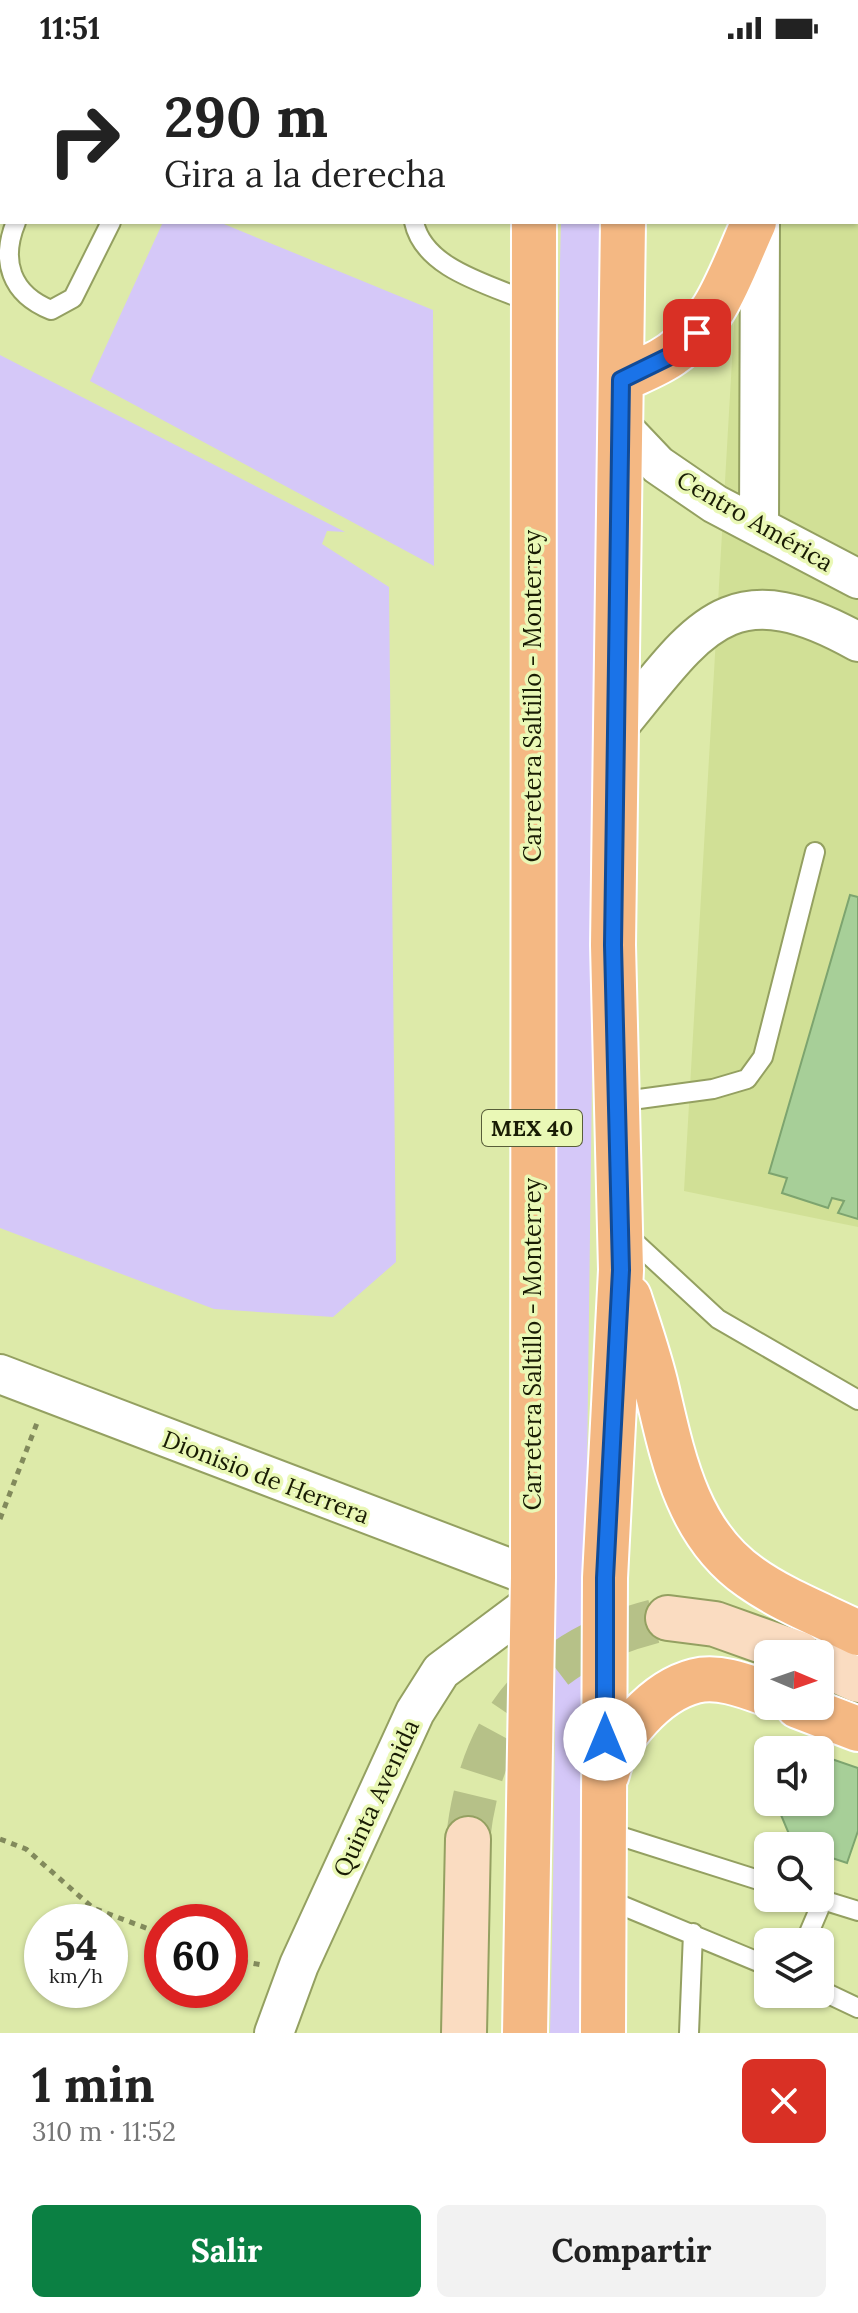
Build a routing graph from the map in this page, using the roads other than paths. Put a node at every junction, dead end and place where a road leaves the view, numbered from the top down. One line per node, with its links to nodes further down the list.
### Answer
1 (15, 224): 2 (lane)
2 (110, 224)
3 (414, 224): 8 (lane)
4 (534, 224): 8 (main road, Carretera Saltillo - Monterrey / MEX 40)
5 (623, 224): 9 (main road, MEX 40)
6 (756, 224): 9 (main road)
7 (757, 224): 11 (street)
8 (532, 303): 20 (main road, Carretera Saltillo - Monterrey / MEX 40)
9 (621, 380): 10 (main road, MEX 40)
10 (620, 425): 11 (street, Centro América); 14 (main road, MEX 40)
11 (759, 526): 12 (street, Centro América)
12 (858, 579)
13 (858, 642): 14 (street)
14 (618, 727): 16 (main road, MEX 40)
15 (815, 852): 16 (lane)
16 (617, 1102): 17 (main road, MEX 40)
17 (620, 1249): 19 (lane); 22 (main road); 29 (main road, MEX 40)
18 (0, 1374): 20 (street, Dionisio de Herrera)
19 (858, 1400)
20 (532, 1590): 39 (street, Quinta Avenida); 41 (main road, Carretera Saltillo - Monterrey / MEX 40)
21 (668, 1618): 23 (street)
22 (858, 1633)
23 (760, 1640)
24 (834, 1669): 25 (street)
25 (858, 1680)
26 (754, 1690): 29 (main road)
27 (834, 1720): 28 (main road)
28 (858, 1729)
29 (604, 1809): 31 (lane); 32 (main road, MEX 40)
30 (468, 1839): 40 (street)
31 (754, 1877)
32 (604, 1898): 35 (lane); 42 (main road, MEX 40)
33 (834, 1904): 34 (lane)
34 (858, 1911)
35 (693, 1933): 36 (lane); 43 (lane)
36 (754, 1960)
37 (834, 1997): 38 (lane)
38 (858, 2008)
39 (274, 2033)
40 (464, 2033)
41 (525, 2033)
42 (603, 2033)
43 (689, 2033)

